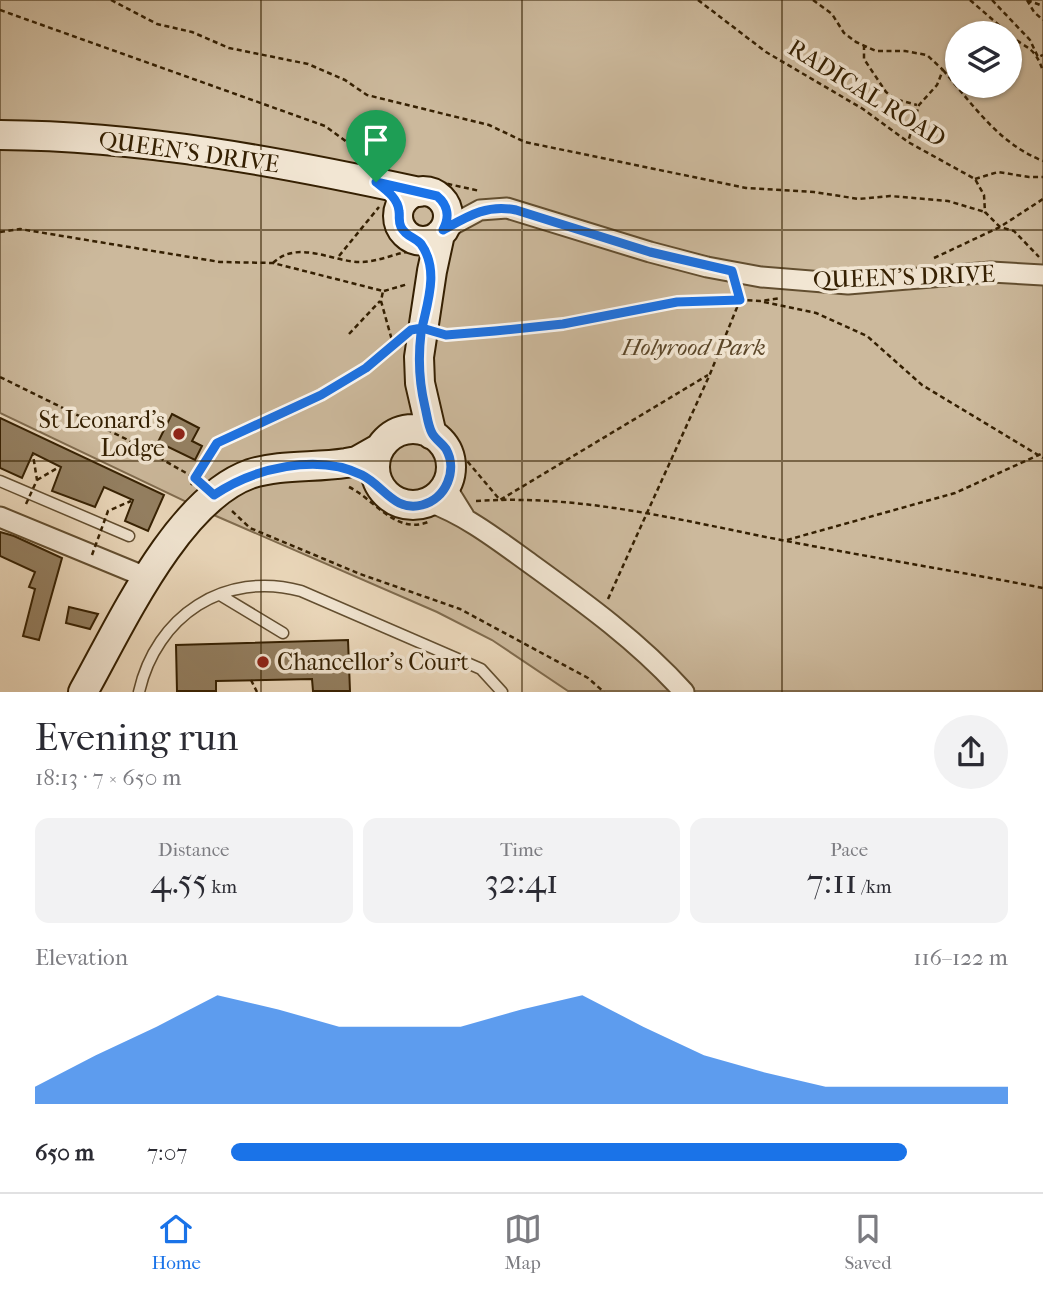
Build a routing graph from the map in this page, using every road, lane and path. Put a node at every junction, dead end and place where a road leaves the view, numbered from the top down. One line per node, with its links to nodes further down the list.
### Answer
1 (111, 0): 25 (path)
2 (698, 0): 19 (path, RADICAL ROAD)
3 (813, 0): 12 (path)
4 (970, 0): 10 (path)
5 (992, 0): 14 (path)
6 (1027, 0): 7 (path); 9 (path)
7 (1043, 6)
8 (0, 10): 23 (path)
9 (1043, 20)
10 (994, 21)
11 (1022, 43): 14 (path)
12 (864, 45): 15 (path); 17 (path)
13 (1043, 55): 14 (path)
14 (1038, 57): 16 (path)
15 (943, 70): 17 (path); 20 (path)
16 (1043, 71)
17 (919, 105): 19 (path)
18 (0, 135): 23 (street, QUEEN'S DRIVE)
19 (908, 142): 22 (path, RADICAL ROAD)
20 (1043, 161)
21 (1043, 176): 22 (path)
22 (975, 178): 25 (path)
23 (393, 189): 28 (street); 28 (street, QUEEN'S DRIVE); 29 (path)
24 (1043, 199): 26 (path)
25 (985, 212): 26 (path)
26 (1000, 227): 30 (path); 31 (path)
27 (0, 232): 32 (path)
28 (432, 245): 29 (path); 33 (street, QUEEN'S DRIVE); 39 (street, QUEEN'S DRIVE)
29 (339, 257): 32 (path)
30 (926, 261)
31 (1043, 262)
32 (273, 263): 37 (path)
33 (732, 271): 34 (street, QUEEN'S DRIVE); 36 (path)
34 (1043, 275)
35 (792, 296): 38 (path)
36 (740, 300): 38 (path); 39 (path); 42 (path)
37 (381, 301): 40 (path); 41 (path)
38 (760, 301): 50 (path)
39 (422, 328): 41 (path); 44 (street, QUEEN'S DRIVE)
40 (349, 334)
41 (393, 344): 56 (path)
42 (710, 374): 59 (path); 63 (path)
43 (0, 377): 56 (path)
44 (420, 383): 45 (street, QUEEN'S DRIVE); 46 (street, QUEEN'S DRIVE)
45 (432, 435): 46 (street); 58 (street, QUEEN'S DRIVE)
46 (388, 440): 52 (street); 57 (street, QUEEN'S DRIVE)
47 (1043, 453): 50 (path)
48 (33, 455): 54 (path, bridge)
49 (462, 455): 59 (path)
50 (1038, 456): 51 (path); 66 (path)
51 (1043, 458)
52 (327, 466): 56 (street); 57 (street)
53 (59, 467): 54 (path)
54 (37, 480): 62 (path, bridge)
55 (0, 481): 65 (lane)
56 (199, 487): 68 (street); 78 (path)
57 (382, 490): 58 (street)
58 (437, 495): 71 (street)
59 (500, 500): 61 (path); 63 (path)
60 (131, 501): 67 (path, bridge)
61 (475, 501)
62 (26, 503)
63 (646, 513): 66 (path); 71 (path)
64 (0, 517): 67 (street)
65 (129, 536)
66 (784, 541): 69 (path)
67 (92, 555): 68 (street)
68 (148, 578): 74 (street)
69 (1043, 588)
70 (220, 595): 72 (lane); 75 (lane); 77 (lane)
71 (601, 615): 79 (street)
72 (283, 633)
73 (251, 680): 76 (path)
74 (83, 691)
75 (139, 691)
76 (257, 691)
77 (502, 691)
78 (604, 691)
79 (684, 691)

